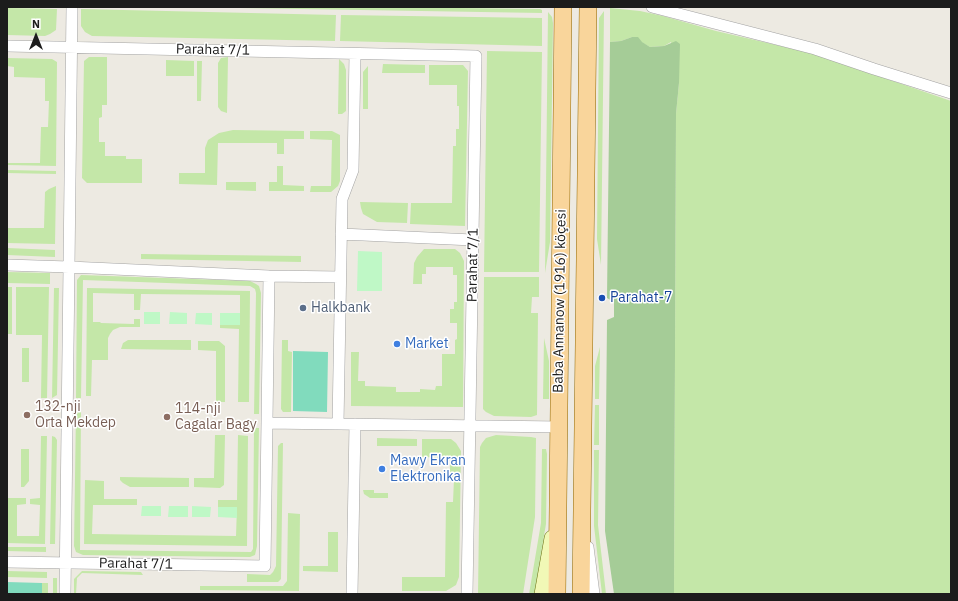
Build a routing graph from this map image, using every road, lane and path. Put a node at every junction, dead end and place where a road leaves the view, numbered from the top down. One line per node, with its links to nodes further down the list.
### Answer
1 (72, 7): 6 (street)
2 (562, 7): 19 (main road, Baba Annanow (1916) köçesi)
3 (588, 7): 21 (main road, Baba Annanow (1916) köçesi)
4 (652, 7): 8 (street)
5 (7, 46): 6 (street, Parahat 7/1)
6 (71, 47): 7 (street, Parahat 7/1); 12 (street)
7 (355, 54): 9 (street); 10 (street, Parahat 7/1)
8 (951, 93)
9 (341, 234): 10 (street); 14 (street)
10 (473, 240): 18 (street, Parahat 7/1)
11 (7, 265): 12 (street)
12 (69, 267): 13 (street); 23 (street)
13 (269, 276): 14 (street); 15 (street)
14 (340, 277): 16 (street)
15 (267, 423): 16 (street); 23 (street, Parahat 7/1)
16 (338, 424): 17 (street)
17 (355, 424): 18 (street); 25 (street)
18 (470, 426): 19 (street); 26 (street, Parahat 7/1)
19 (559, 427): 20 (main road, Baba Annanow (1916) köçesi)
20 (558, 505): 27 (street); 28 (main road, Baba Annanow (1916) köçesi)
21 (583, 506): 29 (main road, Baba Annanow (1916) köçesi); 30 (street, Baba Annanow (1916) köçesi)
22 (7, 562): 23 (street, Parahat 7/1)
23 (65, 562): 24 (street)
24 (65, 594)
25 (352, 594)
26 (468, 594)
27 (542, 594)
28 (557, 594)
29 (581, 594)
30 (594, 594)

